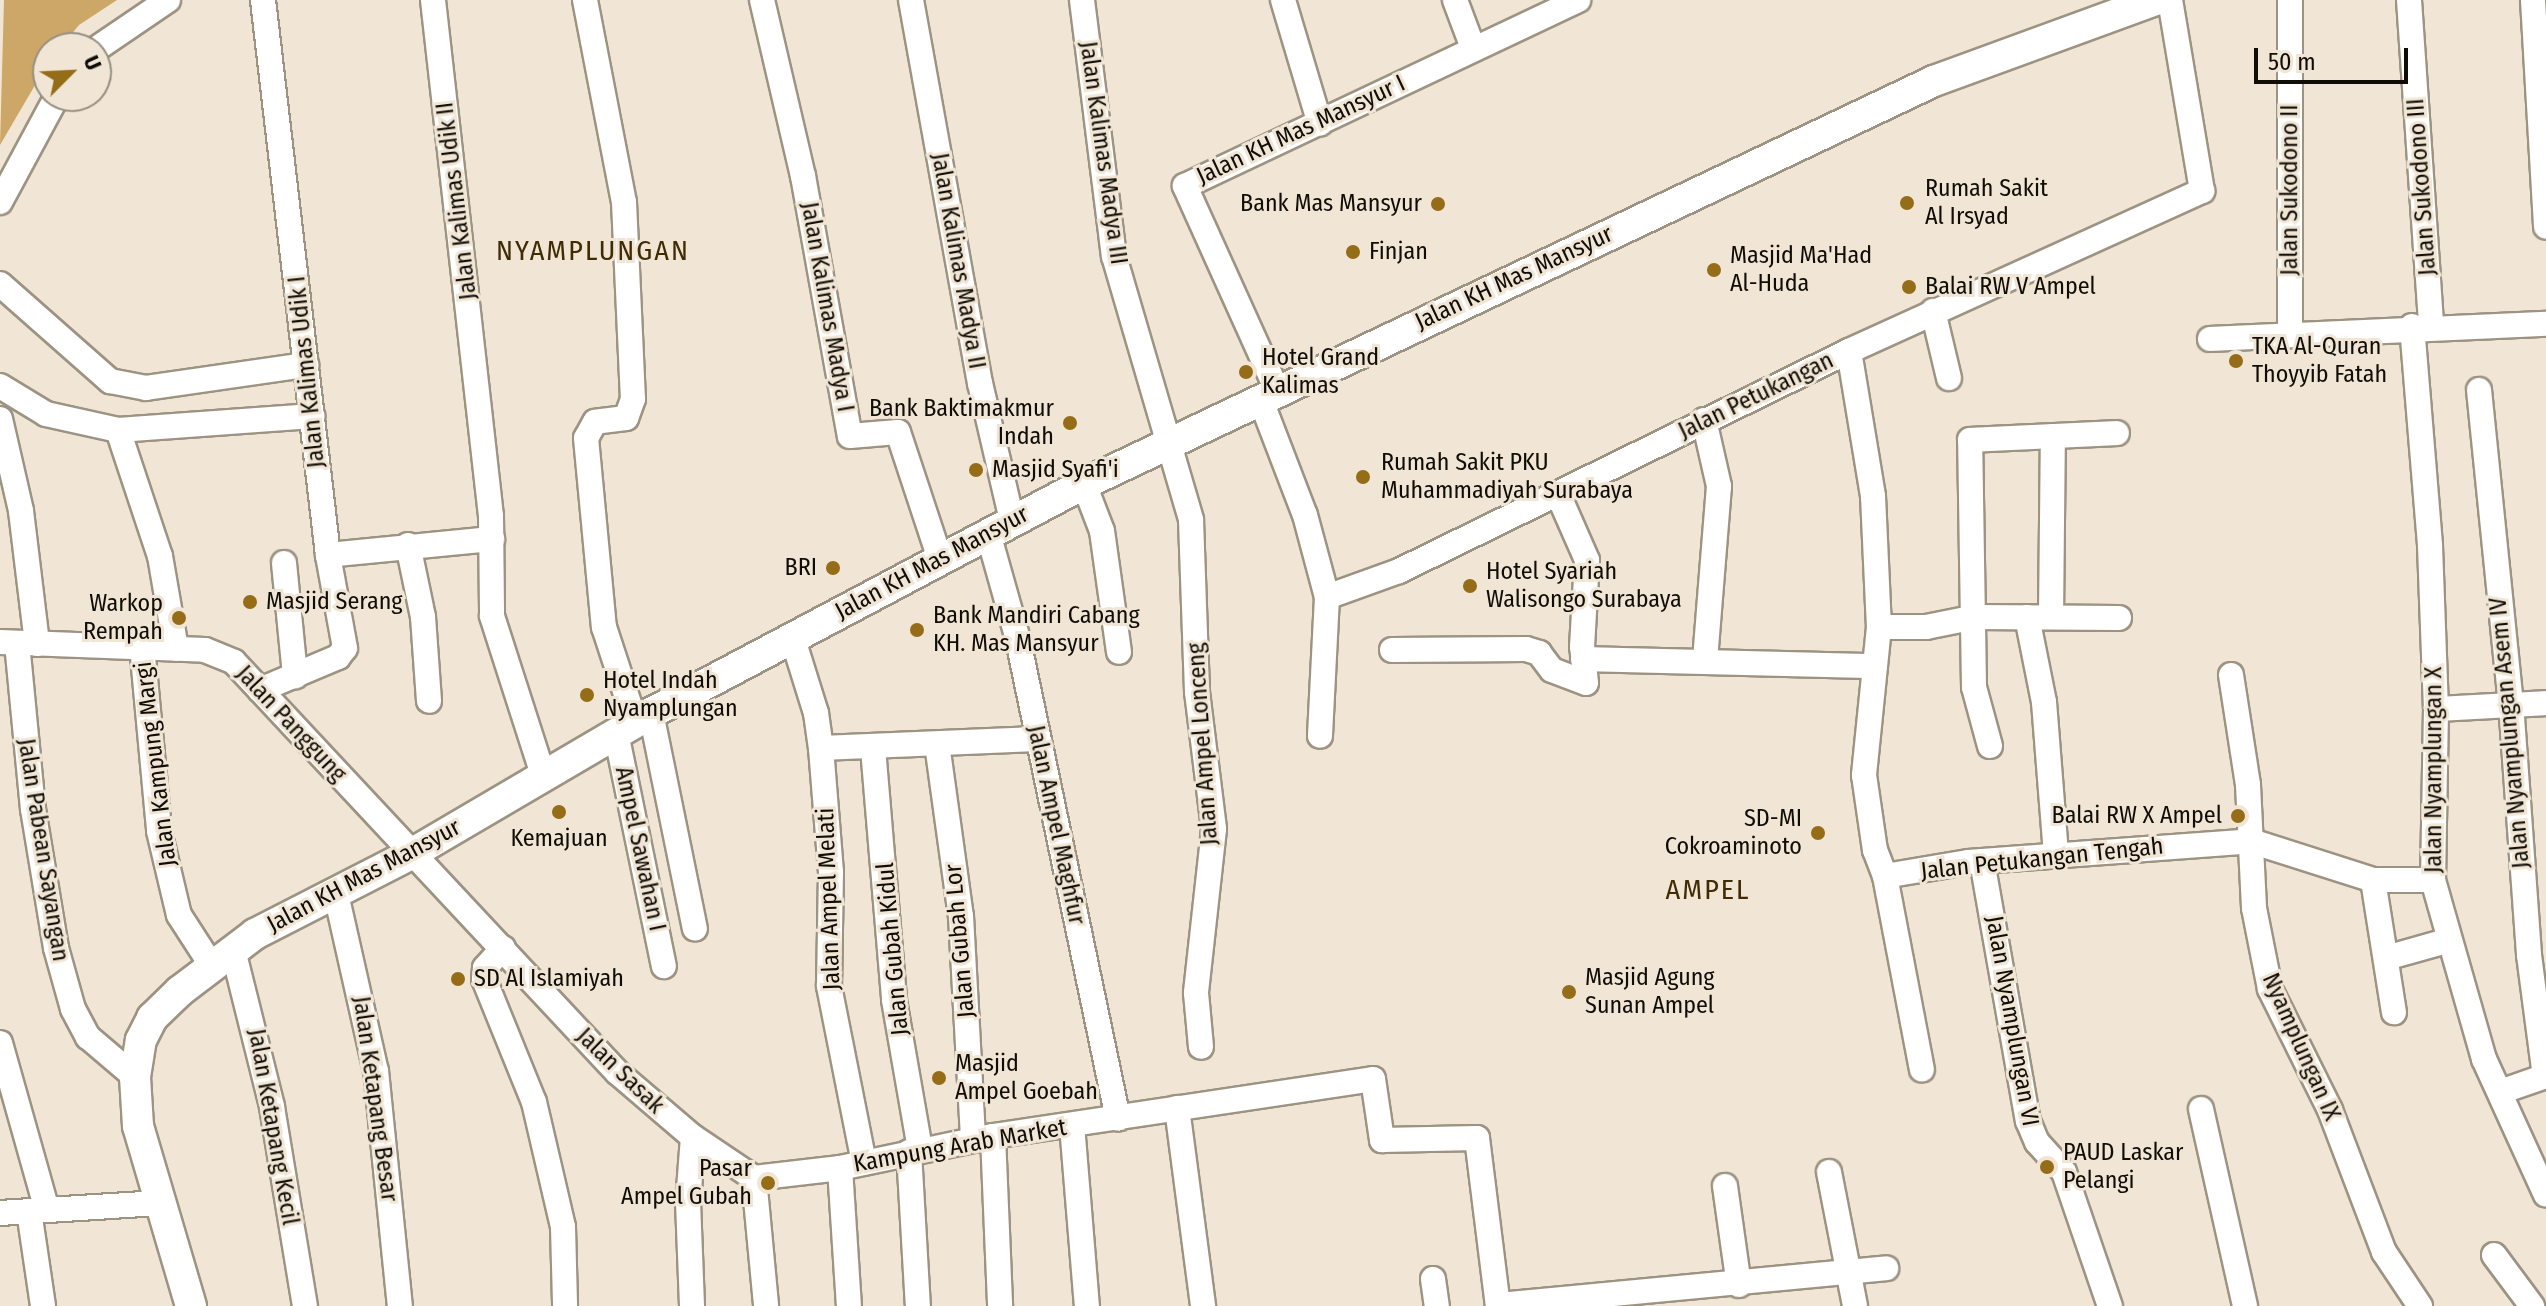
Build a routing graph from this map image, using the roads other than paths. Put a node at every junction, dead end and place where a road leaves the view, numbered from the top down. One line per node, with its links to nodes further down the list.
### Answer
1 (168, 0): 16 (street)
2 (263, 0): 29 (street, Jalan Kalimas Udik I)
3 (433, 0): 44 (street, Jalan Kalimas Udik II)
4 (585, 0): 70 (street)
5 (762, 0): 47 (street, Jalan Kalimas Madya I)
6 (911, 0): 43 (street, Jalan Kalimas Madya II)
7 (1082, 0): 40 (street, Jalan Kalimas Madya III)
8 (1283, 0): 19 (street)
9 (1455, 0): 17 (street)
10 (1578, 0): 17 (street, Jalan KH Mas Mansyur I)
11 (2154, 0): 33 (street, Jalan KH Mas Mansyur)
12 (2170, 0): 23 (street, Jalan Petukangan)
13 (2290, 0): 26 (street, Jalan Sukodono II)
14 (2409, 0): 25 (street, Jalan Sukodono III)
15 (2533, 0): 21 (street)
16 (112, 38)
17 (1473, 48): 19 (street, Jalan KH Mas Mansyur I)
18 (48, 112): 20 (street)
19 (1320, 124): 33 (street, Jalan KH Mas Mansyur I)
20 (0, 202)
21 (2546, 227)
22 (0, 284): 29 (street)
23 (1933, 311): 28 (street, Jalan Petukangan); 30 (street)
24 (2546, 324): 25 (street)
25 (2421, 326): 26 (street); 69 (street, Jalan Nyamplungan X)
26 (2290, 332): 27 (street)
27 (2210, 339)
28 (1849, 351): 36 (street, Jalan Petukangan); 53 (street, Jalan Petukangan Tengah)
29 (306, 365): 34 (street, Jalan Kalimas Udik I)
30 (1949, 378)
31 (0, 386): 37 (street)
32 (2479, 390): 67 (street, Jalan Nyamplungan Asem IV)
33 (1268, 394): 40 (street, Jalan KH Mas Mansyur); 49 (street)
34 (312, 416): 37 (street); 46 (street, Jalan Kalimas Udik I)
35 (0, 419): 55 (street, Jalan Pabean Sayangan)
36 (1704, 420): 42 (street, Jalan Petukangan); 61 (street)
37 (118, 430): 57 (street)
38 (2117, 433): 39 (street)
39 (2053, 436): 50 (street); 51 (street)
40 (1167, 443): 41 (street, Jalan KH Mas Mansyur); 94 (street, Jalan Ampel Lonceng)
41 (1084, 484): 43 (street, Jalan KH Mas Mansyur); 59 (street)
42 (1558, 494): 49 (street, Jalan Petukangan); 60 (street)
43 (1000, 527): 47 (street, Jalan KH Mas Mansyur); 72 (street, Jalan Ampel Maghfur)
44 (492, 539): 45 (street); 77 (street, Jalan Kalimas Udik II)
45 (408, 545): 46 (street); 66 (street)
46 (328, 555): 64 (street, Jalan Kalimas Udik I)
47 (940, 559): 54 (street, Jalan KH Mas Mansyur)
48 (284, 563): 64 (street)
49 (1327, 597): 71 (street)
50 (1976, 617): 51 (street); 53 (street); 74 (street)
51 (2039, 617): 52 (street); 80 (street)
52 (2119, 618)
53 (1879, 627): 62 (street, Jalan Petukangan Tengah)
54 (792, 636): 70 (street, Jalan KH Mas Mansyur); 75 (street, Jalan Ampel Melati)
55 (18, 643): 56 (street, Jalan Panggung); 97 (street, Jalan Pabean Sayangan)
56 (142, 646): 57 (street, Jalan Panggung); 89 (street, Jalan Kampung Margi)
57 (176, 649): 65 (street, Jalan Panggung)
58 (1392, 650): 60 (street)
59 (1119, 652)
60 (1583, 659): 61 (street)
61 (1705, 659): 62 (street)
62 (1875, 666): 82 (street, Jalan Petukangan Tengah)
63 (2231, 675): 78 (street, Nyamplungan IX)
64 (295, 676): 65 (street, Jalan Kalimas Udik I)
65 (260, 690): 79 (street, Jalan Panggung)
66 (429, 701)
67 (2511, 703): 68 (street); 69 (street); 96 (street, Jalan Nyamplungan Asem IV)
68 (2546, 703)
69 (2436, 709): 84 (street, Jalan Nyamplungan X)
70 (634, 723): 77 (street, Jalan KH Mas Mansyur); 86 (street); 91 (street, Ampel Sawahan I)
71 (1320, 736)
72 (1037, 739): 73 (street); 101 (street, Jalan Ampel Maghfur)
73 (937, 744): 76 (street); 104 (street, Jalan Gubah Lor)
74 (1990, 746)
75 (821, 748): 76 (street); 106 (street, Jalan Ampel Melati)
76 (873, 748): 105 (street, Jalan Gubah Kidul)
77 (543, 775): 79 (street, Jalan KH Mas Mansyur)
78 (2251, 841): 80 (street, Jalan Petukangan Tengah); 83 (street); 138 (street, Nyamplungan IX)
79 (411, 854): 85 (street, Jalan KH Mas Mansyur); 88 (street, Jalan Sasak)
80 (2056, 856): 81 (street, Jalan Petukangan Tengah)
81 (1982, 861): 82 (street, Jalan Petukangan Tengah); 136 (street, Jalan Nyamplungan VI)
82 (1885, 876): 95 (street)
83 (2373, 880): 84 (street); 90 (street)
84 (2433, 880): 87 (street, Jalan Nyamplungan X)
85 (336, 894): 89 (street, Jalan KH Mas Mansyur); 125 (street, Jalan Ketapang Besar)
86 (695, 929)
87 (2450, 940): 90 (street); 98 (street, Jalan Nyamplungan X)
88 (503, 948): 103 (street, Jalan Sasak); 126 (street)
89 (223, 958): 97 (street, Jalan KH Mas Mansyur); 124 (street, Jalan Ketapang Kecil)
90 (2386, 958): 92 (street)
91 (664, 966)
92 (2394, 1012)
93 (0, 1043): 112 (street)
94 (1201, 1047)
95 (1922, 1070)
96 (2545, 1076): 98 (street)
97 (135, 1077): 111 (street, Jalan KH Mas Mansyur)
98 (2500, 1092): 110 (street, Jalan Nyamplungan X)
99 (1177, 1108): 101 (street, Kampung Arab Market); 121 (street, Kampung Arab Market); 133 (street)
100 (2201, 1109): 137 (street)
101 (1118, 1119): 102 (street, Kampung Arab Market)
102 (1072, 1125): 104 (street, Kampung Arab Market); 132 (street)
103 (693, 1137): 108 (street, Jalan Sasak); 127 (street)
104 (983, 1137): 105 (street, Kampung Arab Market); 131 (street, Jalan Gubah Lor)
105 (914, 1151): 106 (street, Kampung Arab Market); 130 (street, Jalan Gubah Kidul)
106 (852, 1166): 108 (street, Kampung Arab Market); 129 (street, Jalan Ampel Melati)
107 (1829, 1172): 116 (street)
108 (754, 1178): 128 (street)
109 (1725, 1186): 118 (street)
110 (2546, 1195)
111 (161, 1203): 112 (street); 123 (street, Jalan KH Mas Mansyur)
112 (38, 1211): 113 (street); 122 (street)
113 (0, 1213)
114 (2494, 1255): 139 (street)
115 (1886, 1268): 116 (street)
116 (1852, 1275): 118 (street); 135 (street)
117 (1433, 1279): 134 (street)
118 (1755, 1291): 119 (street)
119 (1677, 1298): 120 (street)
120 (1594, 1302): 121 (street)
121 (1498, 1305)
122 (43, 1306)
123 (191, 1306)
124 (305, 1306)
125 (400, 1306)
126 (565, 1306)
127 (692, 1306)
128 (766, 1306)
129 (849, 1306)
130 (918, 1306)
131 (1000, 1306)
132 (1087, 1306)
133 (1203, 1306)
134 (1437, 1306)
135 (1855, 1306)
136 (2110, 1306)
137 (2245, 1306)
138 (2420, 1306)
139 (2532, 1306)

